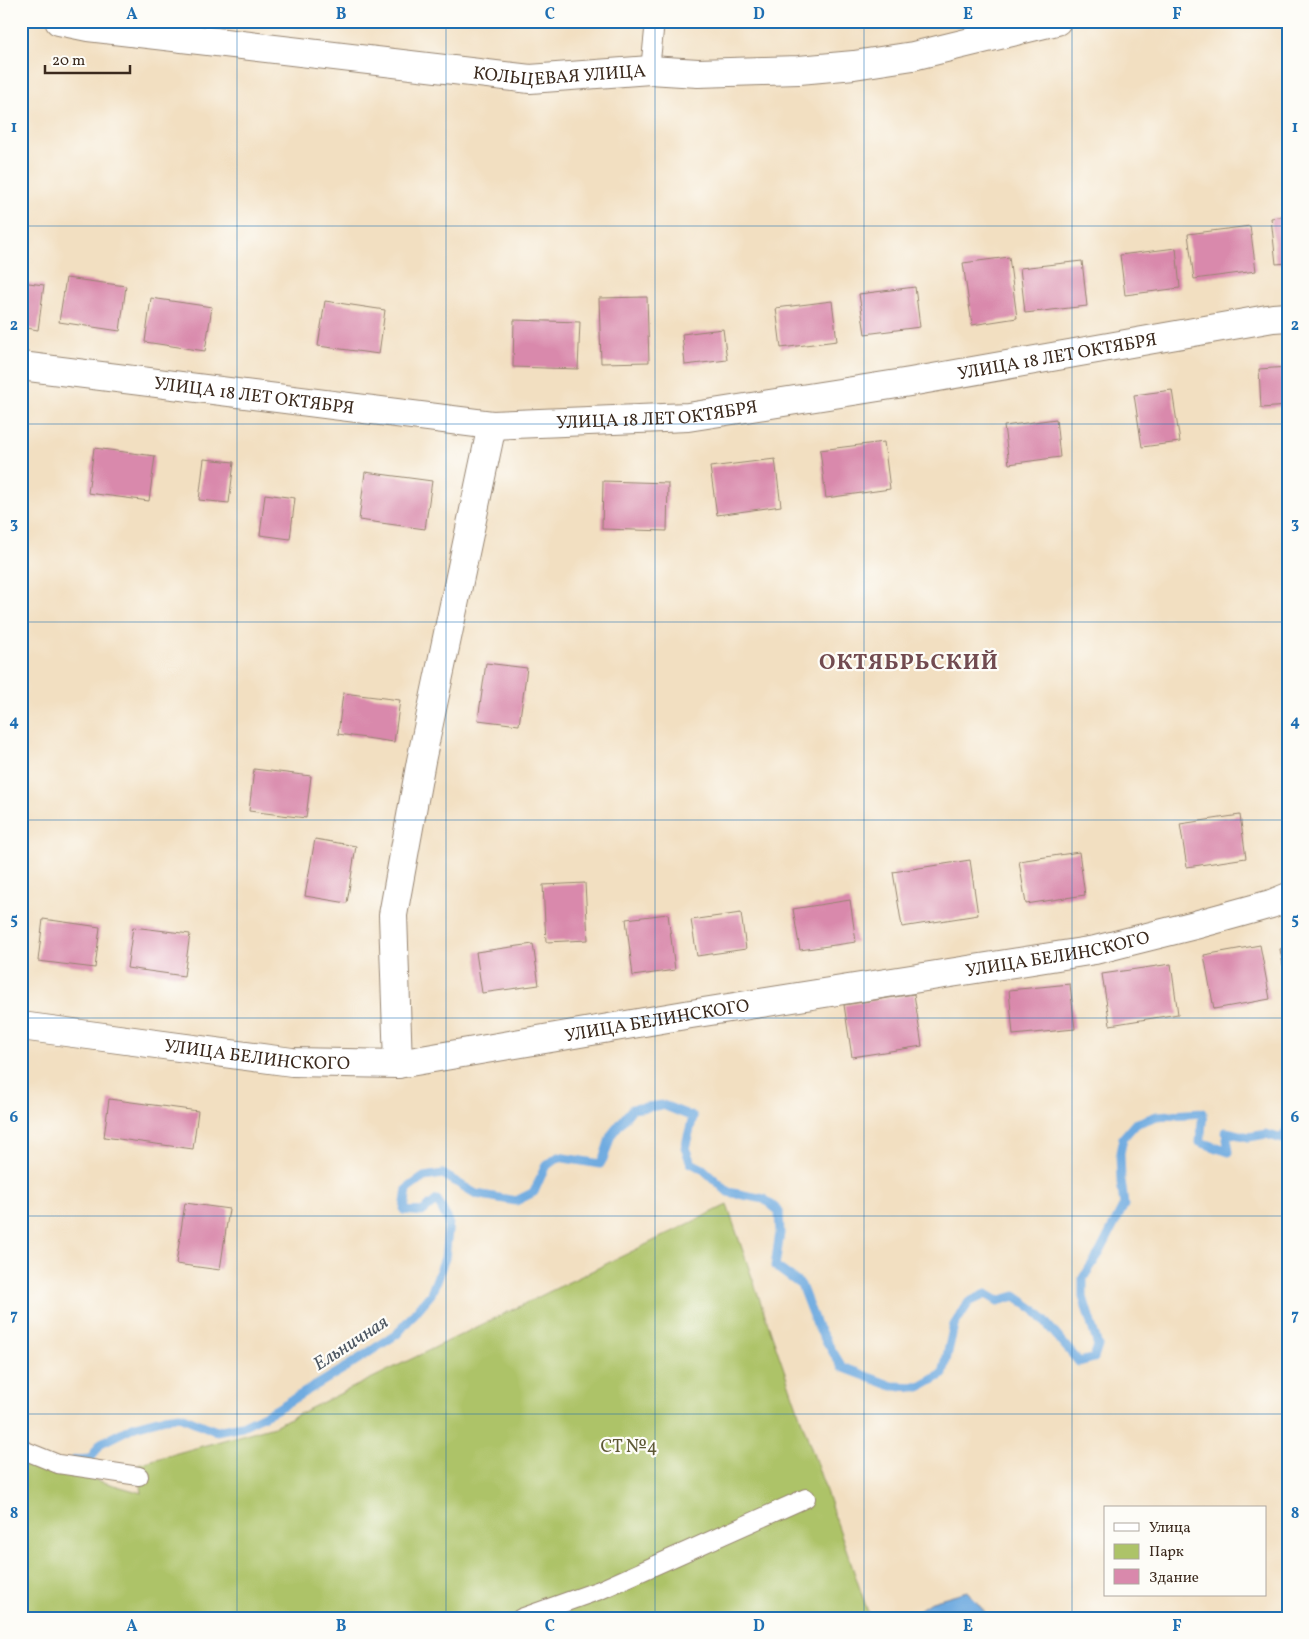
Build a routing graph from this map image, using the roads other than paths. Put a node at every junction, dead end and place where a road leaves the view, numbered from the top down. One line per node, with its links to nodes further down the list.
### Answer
1 (59, 21): 4 (street, КОЛЬЦЕВАЯ УЛИЦА)
2 (655, 21): 4 (lane)
3 (1057, 21): 4 (street, КОЛЬЦЕВАЯ УЛИЦА)
4 (650, 70)
5 (1288, 317): 7 (street, УЛИЦА 18 ЛЕТ ОКТЯБРЯ)
6 (21, 366): 7 (street, УЛИЦА 18 ЛЕТ ОКТЯБРЯ)
7 (492, 425): 10 (street)
8 (1288, 897): 10 (street, УЛИЦА БЕЛИНСКОГО)
9 (21, 1026): 10 (street, УЛИЦА БЕЛИНСКОГО)
10 (398, 1064)
11 (21, 1449): 12 (lane)
12 (139, 1476)
13 (806, 1498): 14 (lane)
14 (521, 1618)

